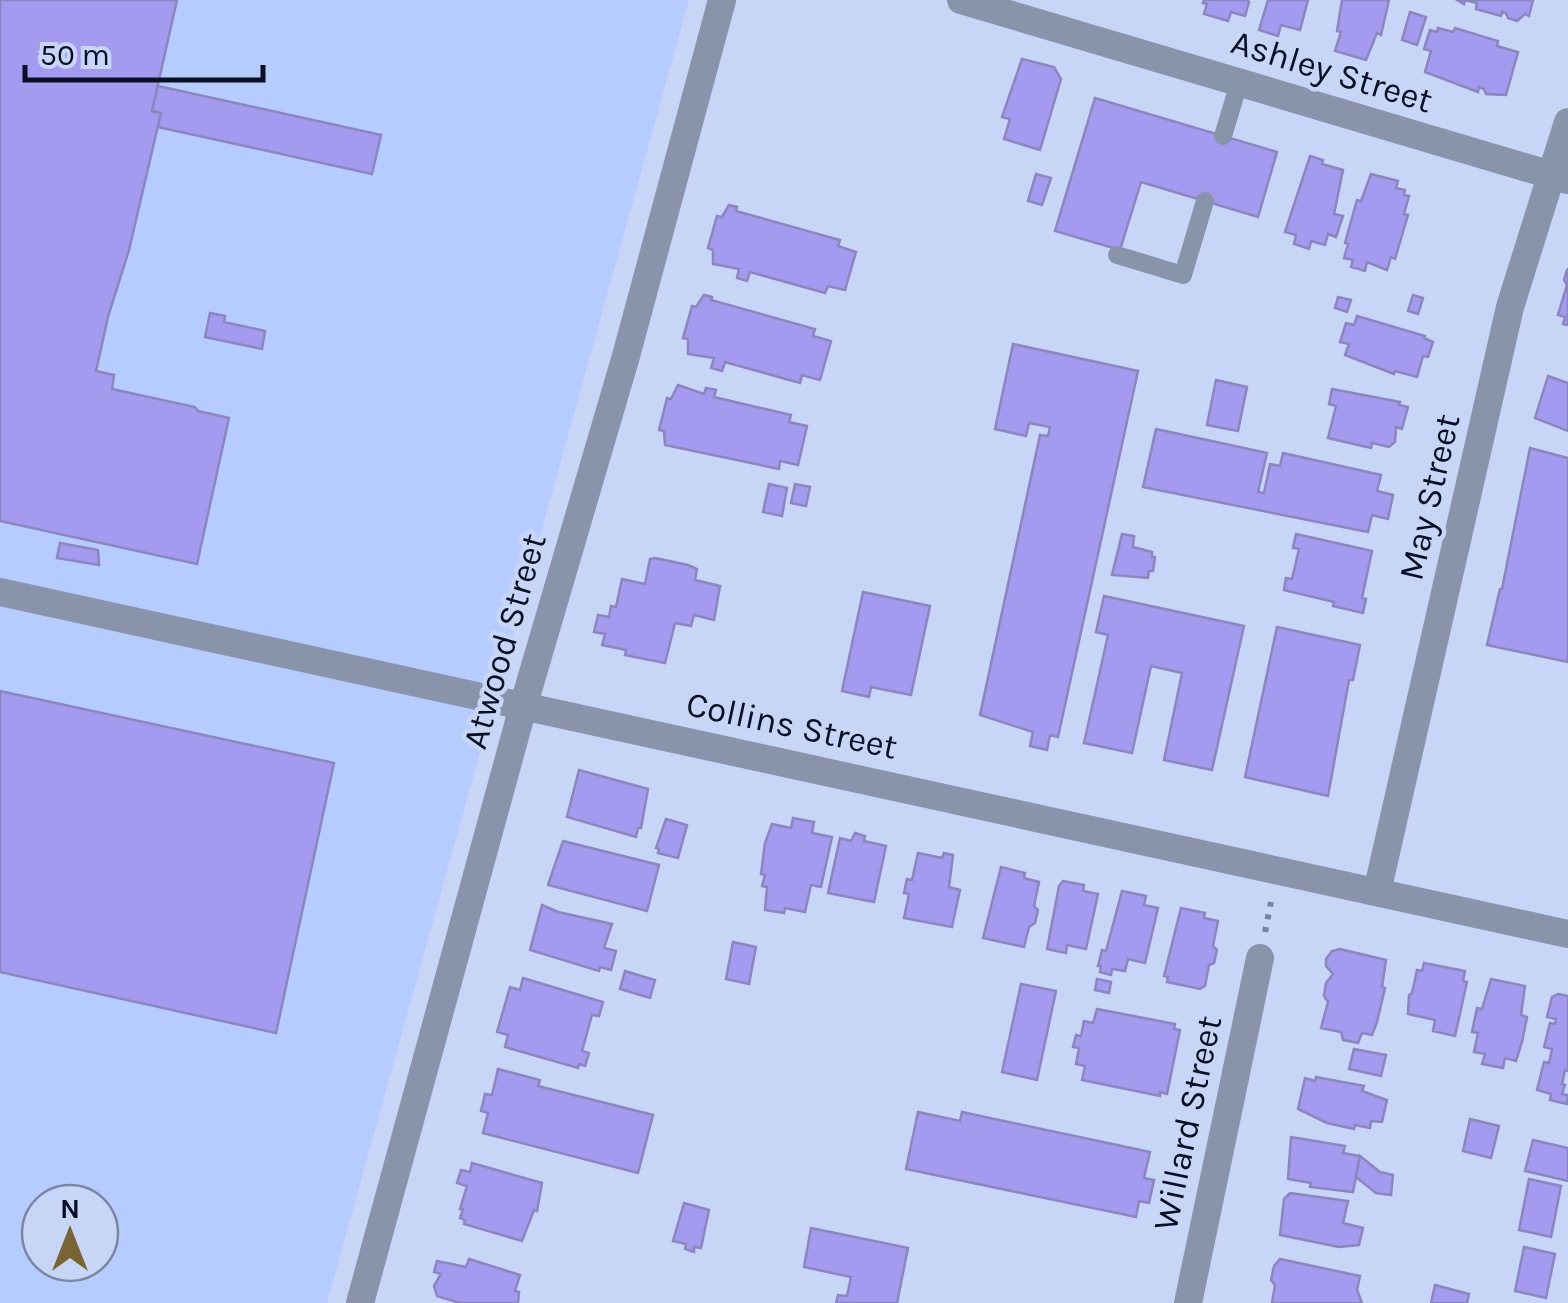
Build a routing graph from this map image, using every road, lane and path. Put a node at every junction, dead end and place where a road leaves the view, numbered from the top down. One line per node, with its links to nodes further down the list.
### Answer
1 (722, 0): 10 (street, Atwood Street)
2 (960, 0): 3 (street, Ashley Street)
3 (1239, 83): 5 (lane); 6 (street, Ashley Street)
4 (1568, 122): 6 (street, May Street)
5 (1223, 136)
6 (1560, 178): 11 (street, May Street)
7 (1204, 201): 8 (lane)
8 (1117, 256)
9 (0, 592): 10 (street, Collins Street)
10 (523, 707): 11 (street, Collins Street); 14 (street, Atwood Street)
11 (1378, 892): 12 (street, Collins Street)
12 (1568, 934)
13 (1260, 958): 15 (street, Willard Street)
14 (360, 1303)
15 (1188, 1303)

